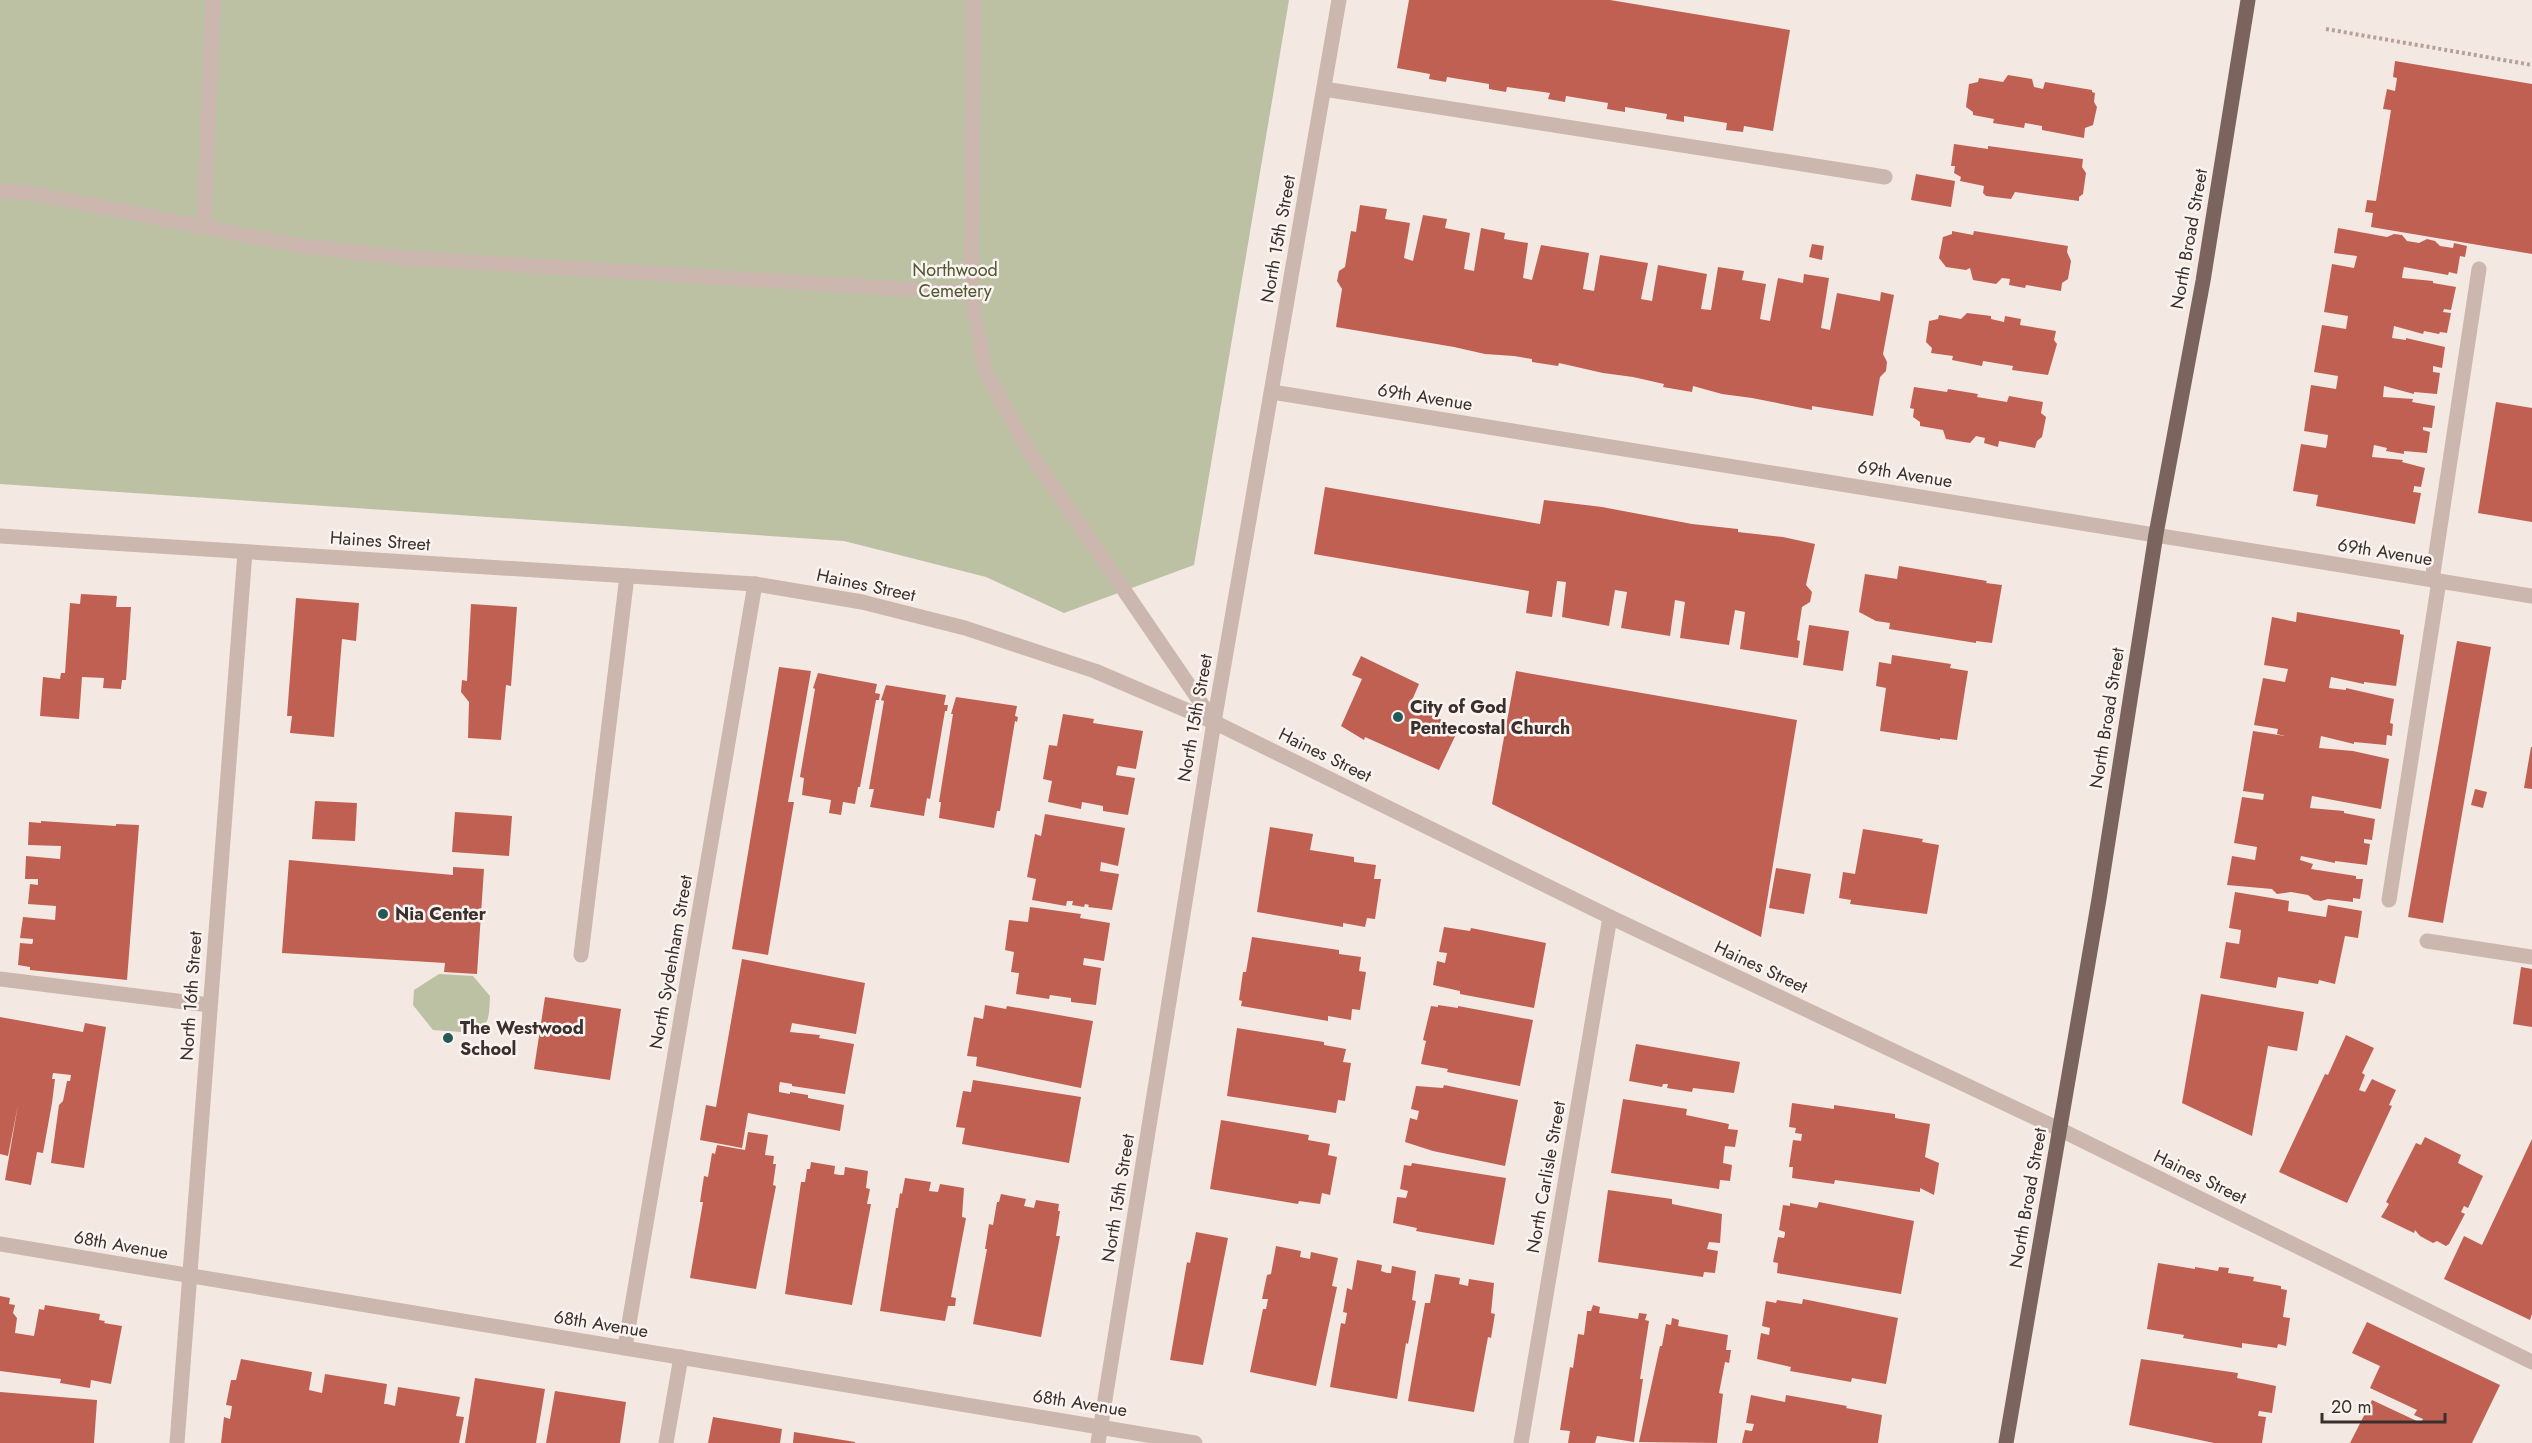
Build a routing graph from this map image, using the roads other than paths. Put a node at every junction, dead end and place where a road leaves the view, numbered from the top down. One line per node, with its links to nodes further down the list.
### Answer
1 (213, 0): 8 (street)
2 (974, 0): 10 (street)
3 (1339, 0): 5 (street, North 15th Street)
4 (2248, 0): 12 (main road, North Broad Street)
5 (1323, 89): 6 (street); 11 (street, North 15th Street)
6 (1885, 177)
7 (0, 191): 8 (street)
8 (204, 226): 10 (street)
9 (2479, 269): 16 (street)
10 (971, 293): 19 (street)
11 (1272, 392): 12 (street, 69th Avenue); 19 (street, North 15th Street)
12 (2156, 534): 16 (street, 69th Avenue); 27 (main road, North Broad Street)
13 (0, 536): 14 (street, Haines Street)
14 (245, 552): 15 (street, Haines Street); 26 (street, North 16th Street)
15 (627, 576): 17 (street, Haines Street); 23 (street)
16 (2436, 580): 18 (street, 69th Avenue); 20 (street)
17 (755, 584): 19 (street, Haines Street); 30 (street, North Sydenham Street)
18 (2532, 596)
19 (1214, 722): 21 (street, Haines Street); 33 (street, North 15th Street)
20 (2389, 900)
21 (1610, 917): 27 (street, Haines Street); 38 (street, North Carlisle Street)
22 (2427, 941): 24 (street)
23 (581, 955)
24 (2532, 957)
25 (0, 979): 26 (street)
26 (209, 1005): 29 (street, North 16th Street)
27 (2059, 1129): 32 (street, Haines Street); 39 (main road, North Broad Street)
28 (0, 1244): 29 (street, 68th Avenue)
29 (190, 1277): 30 (street, 68th Avenue); 34 (street, North 16th Street)
30 (625, 1347): 31 (street, 68th Avenue)
31 (681, 1357): 33 (street, 68th Avenue); 35 (street)
32 (2532, 1362)
33 (1101, 1426): 36 (street, North 15th Street); 37 (street, 68th Avenue)
34 (177, 1443)
35 (666, 1443)
36 (1098, 1443)
37 (1195, 1443)
38 (1521, 1443)
39 (2006, 1443)

